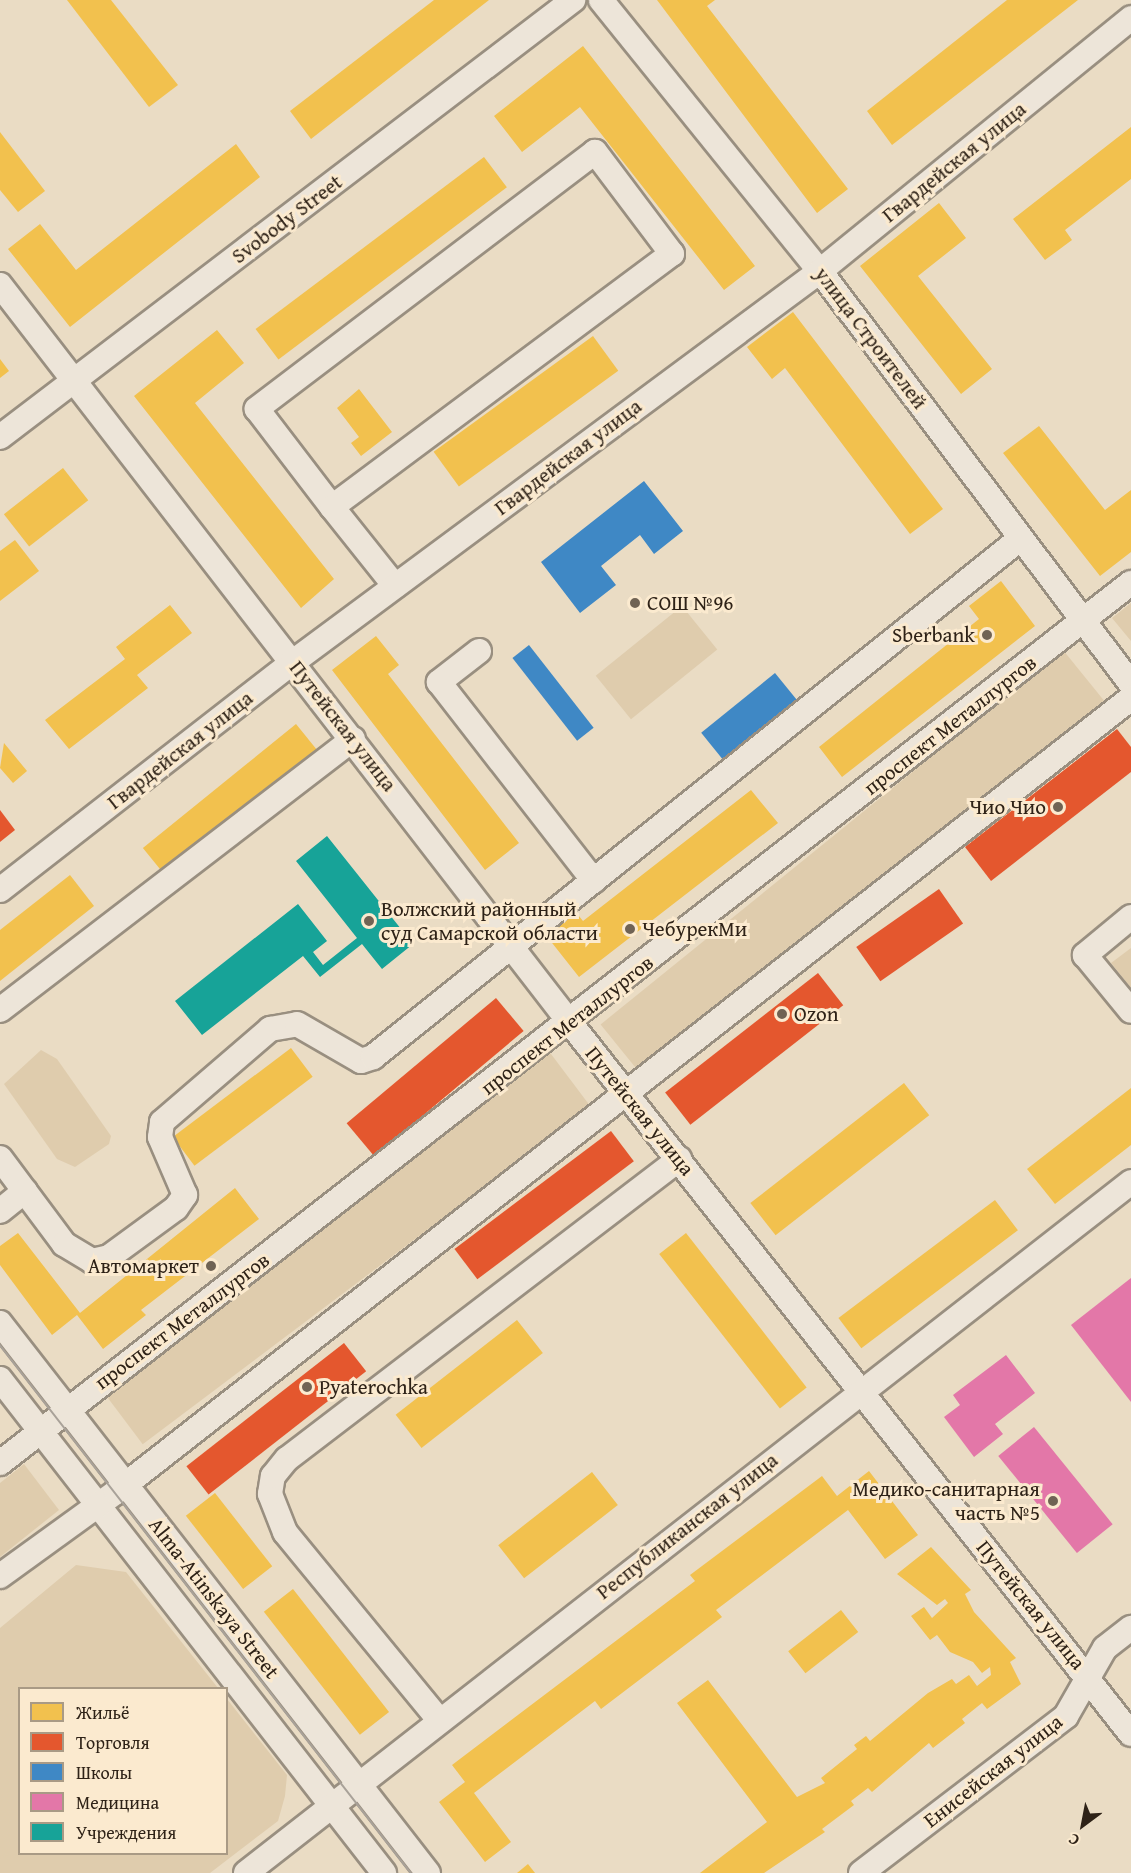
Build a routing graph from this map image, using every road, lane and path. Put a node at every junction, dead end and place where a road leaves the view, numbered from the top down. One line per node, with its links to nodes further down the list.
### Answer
1 (573, 0): 6 (street, Svobody Street)
2 (601, 0): 4 (street, улица Строителей)
3 (1131, 18): 4 (street, Гвардейская улица)
4 (820, 270): 9 (street, улица Строителей); 11 (street, Гвардейская улица)
5 (0, 285): 6 (street, Путейская улица)
6 (76, 380): 7 (street, Svobody Street); 14 (street, Путейская улица)
7 (0, 437)
8 (332, 507): 8 (street); 11 (street)
9 (1021, 538): 12 (street, улица Строителей); 18 (street)
10 (1131, 583): 12 (street, проспект Металлургов)
11 (394, 586): 14 (street, Гвардейская улица)
12 (1084, 620): 15 (street, улица Строителей); 24 (street, проспект Металлургов)
13 (479, 651): 18 (street)
14 (293, 662): 17 (street, Путейская улица); 19 (street, Гвардейская улица)
15 (1131, 684)
16 (1131, 698): 25 (street)
17 (353, 739): 21 (street, Путейская улица); 22 (street)
18 (594, 881): 21 (street)
19 (0, 890)
20 (1131, 917): 23 (street)
21 (513, 946): 24 (street, Путейская улица); 29 (street)
22 (0, 1010)
23 (1131, 1011)
24 (571, 1024): 25 (street, Путейская улица); 34 (street, проспект Металлургов)
25 (626, 1093): 27 (street, Путейская улица); 37 (street)
26 (0, 1158): 29 (street)
27 (679, 1158): 33 (street, Путейская улица); 42 (street)
28 (1131, 1182): 33 (street, Республиканская улица)
29 (25, 1191): 30 (street)
30 (0, 1211)
31 (0, 1323): 34 (street, Alma-Atinskaya Street)
32 (0, 1379): 35 (street, Alma-Atinskaya Street)
33 (858, 1391): 41 (street, Путейская улица); 42 (street, Республиканская улица)
34 (67, 1410): 35 (street, проспект Металлургов); 37 (street, Alma-Atinskaya Street)
35 (40, 1431): 36 (street, проспект Металлургов); 38 (street, Alma-Atinskaya Street)
36 (0, 1462)
37 (126, 1483): 38 (street); 44 (street, Alma-Atinskaya Street)
38 (96, 1502): 39 (street); 45 (street, Alma-Atinskaya Street)
39 (0, 1576)
40 (1131, 1628): 41 (street, Енисейская улица)
41 (1089, 1677): 43 (street, Путейская улица); 49 (street, Енисейская улица)
42 (440, 1721): 44 (street, Республиканская улица)
43 (1131, 1734)
44 (360, 1783): 45 (street, Республиканская улица); 48 (street, Alma-Atinskaya Street)
45 (333, 1805): 46 (street, Республиканская улица); 47 (street, Alma-Atinskaya Street)
46 (246, 1873)
47 (384, 1873)
48 (428, 1873)
49 (861, 1873)

